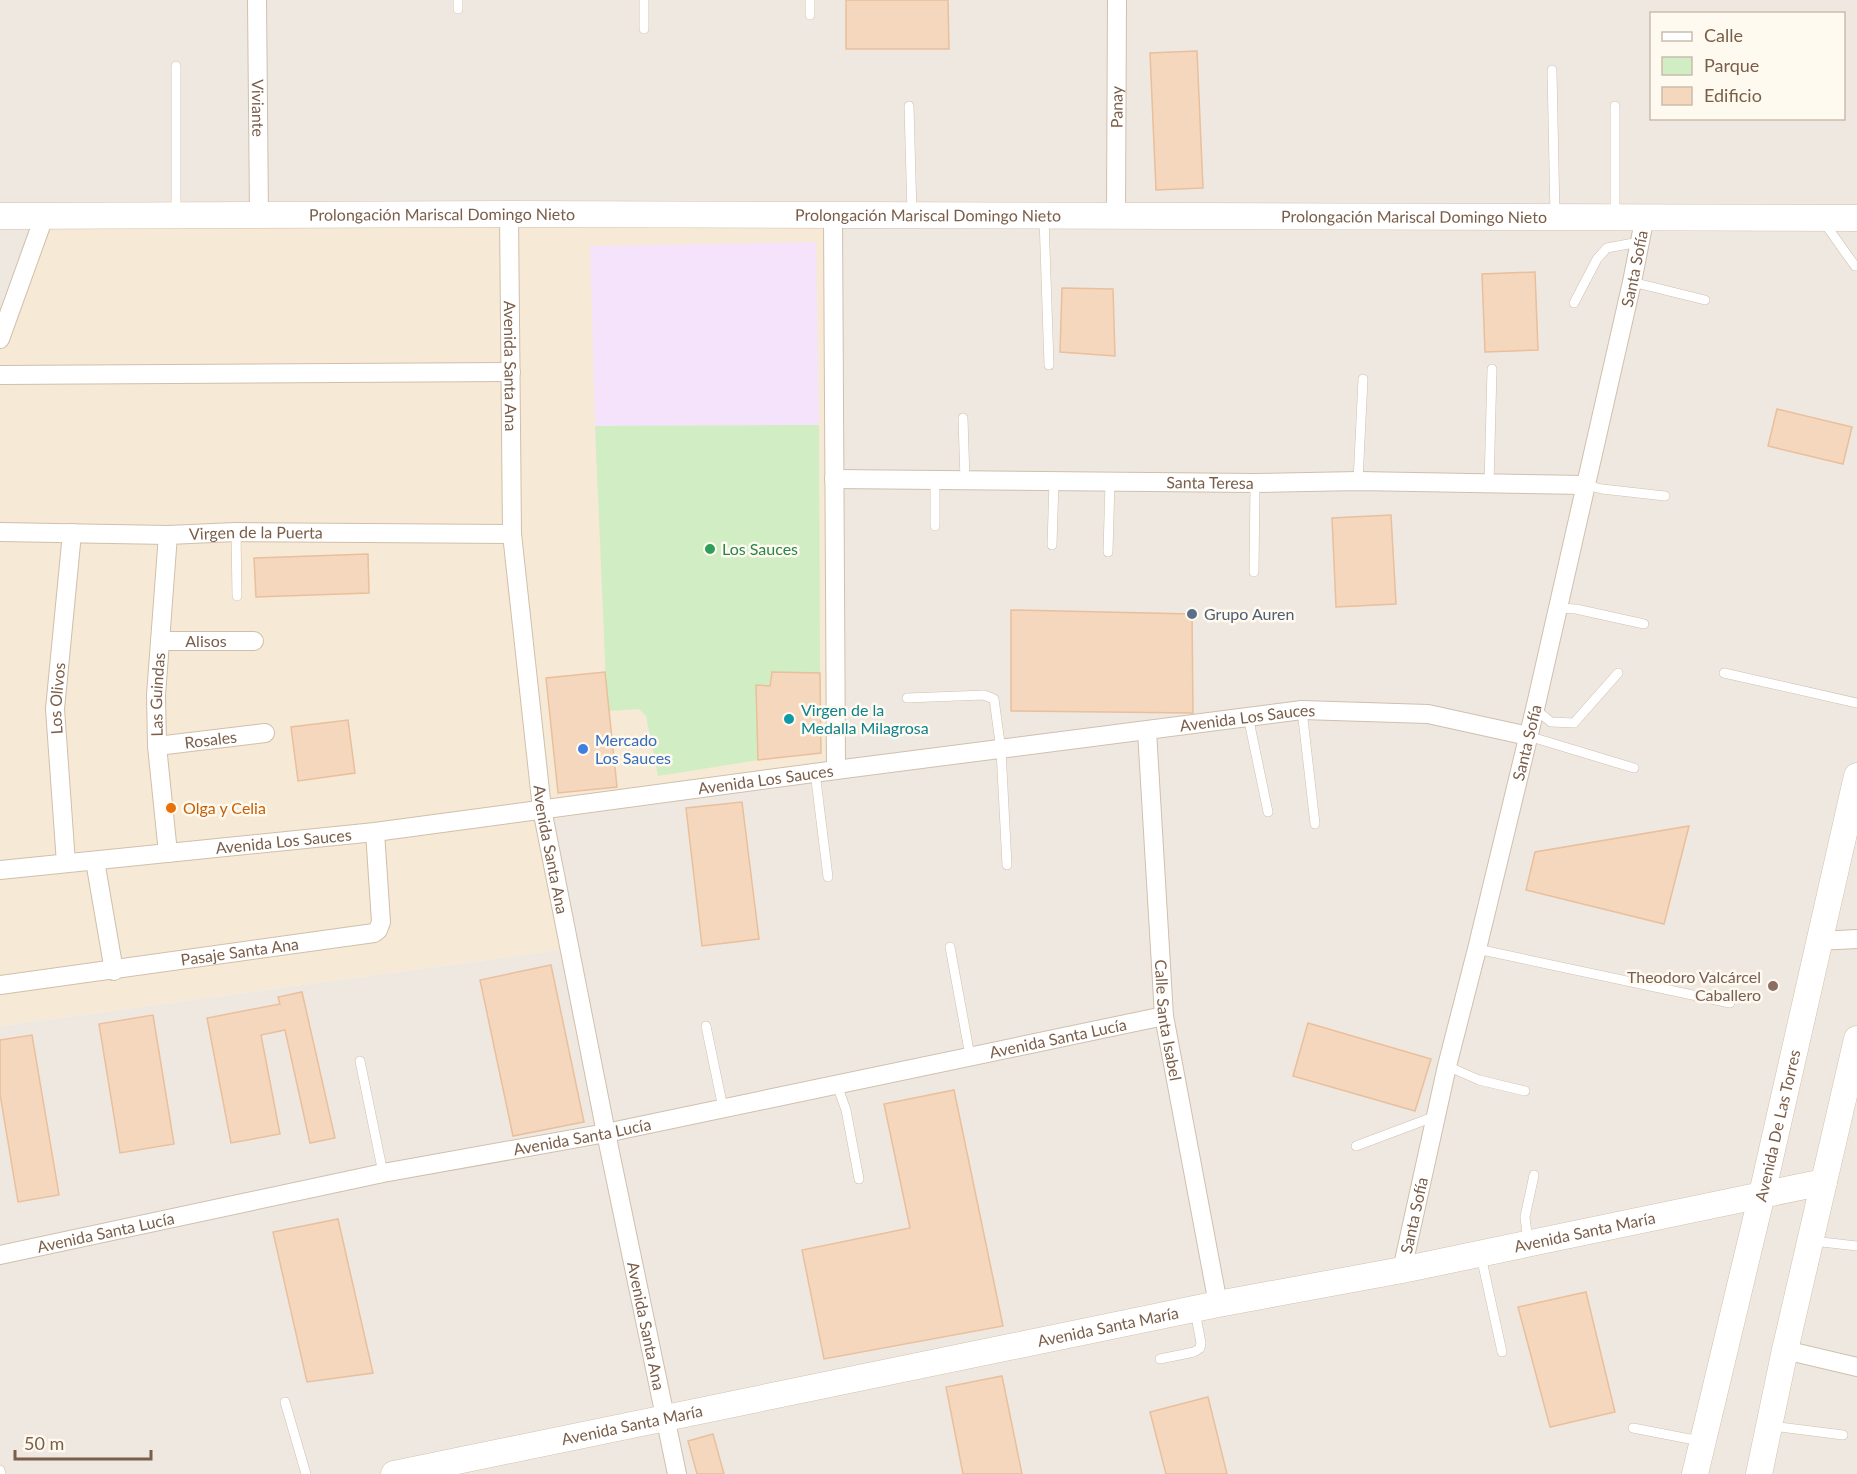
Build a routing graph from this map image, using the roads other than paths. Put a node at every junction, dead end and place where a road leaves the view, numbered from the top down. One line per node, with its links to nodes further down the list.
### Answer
1 (257, 0): 12 (street, Viviante)
2 (644, 0): 6 (lane)
3 (810, 0): 5 (lane)
4 (1117, 0): 14 (street, Panay)
5 (810, 15)
6 (644, 29)
7 (176, 66): 16 (lane)
8 (1552, 70): 19 (lane)
9 (909, 106): 18 (lane)
10 (1615, 106): 20 (lane)
11 (509, 214): 12 (street, Prolongación Mariscal Domingo Nieto); 17 (street, Prolongación Mariscal Domingo Nieto); 33 (street, Avenida Santa Ana)
12 (259, 215): 16 (street, Prolongación Mariscal Domingo Nieto)
13 (1044, 215): 14 (street, Prolongación Mariscal Domingo Nieto); 18 (street, Prolongación Mariscal Domingo Nieto); 31 (lane)
14 (1116, 215): 19 (street, Prolongación Mariscal Domingo Nieto)
15 (0, 216): 22 (street, Prolongación Mariscal Domingo Nieto)
16 (176, 216): 22 (street, Prolongación Mariscal Domingo Nieto)
17 (834, 216): 18 (street, Prolongación Mariscal Domingo Nieto); 37 (street)
18 (912, 216)
19 (1555, 216): 20 (street, Prolongación Mariscal Domingo Nieto)
20 (1615, 216): 21 (street, Prolongación Mariscal Domingo Nieto)
21 (1645, 216): 23 (street, Prolongación Mariscal Domingo Nieto); 25 (street, Santa Sofía)
22 (44, 217): 30 (street)
23 (1821, 218): 24 (street, Prolongación Mariscal Domingo Nieto); 26 (lane)
24 (1857, 218)
25 (1639, 242): 27 (street, Santa Sofía); 29 (lane)
26 (1856, 267)
27 (1632, 282): 28 (lane); 45 (street, Santa Sofía)
28 (1705, 300)
29 (1574, 303)
30 (0, 339)
31 (1049, 365)
32 (1492, 369): 44 (lane)
33 (511, 372): 34 (street); 51 (street, Avenida Santa Ana)
34 (0, 375)
35 (1363, 379): 42 (lane)
36 (963, 418): 39 (lane)
37 (834, 479): 38 (street, Santa Teresa); 74 (street)
38 (935, 480): 39 (street, Santa Teresa); 47 (lane)
39 (965, 480): 40 (street, Santa Teresa)
40 (1054, 481): 41 (street, Santa Teresa); 53 (lane)
41 (1110, 481): 43 (street, Santa Teresa); 54 (lane)
42 (1358, 481): 43 (street, Santa Teresa); 44 (street, Santa Teresa)
43 (1255, 483): 55 (lane)
44 (1489, 484): 45 (street, Santa Teresa)
45 (1586, 485): 46 (lane); 57 (street, Santa Sofía)
46 (1665, 496)
47 (935, 526)
48 (0, 532): 50 (street, Virgen de la Puerta)
49 (236, 532): 51 (street, Virgen de la Puerta); 52 (street, Virgen de la Puerta); 56 (lane)
50 (72, 533): 52 (street, Virgen de la Puerta); 83 (street, Los Olivos)
51 (512, 534): 77 (street, Avenida Santa Ana)
52 (168, 536): 59 (street, Las Guindas)
53 (1052, 546)
54 (1108, 552)
55 (1254, 572)
56 (237, 596)
57 (1558, 608): 58 (lane); 65 (street, Santa Sofía)
58 (1644, 624)
59 (160, 641): 60 (street, Alisos); 71 (street, Las Guindas)
60 (254, 641)
61 (1618, 673): 65 (lane)
62 (1724, 673): 64 (lane)
63 (907, 698): 72 (lane)
64 (1857, 703)
65 (1535, 709): 70 (street, Santa Sofía)
66 (1302, 710): 67 (street, Avenida Los Sauces); 70 (street, Avenida Los Sauces); 79 (lane)
67 (1248, 716): 68 (street, Avenida Los Sauces); 78 (lane)
68 (1147, 731): 72 (street, Avenida Los Sauces); 94 (street, Calle Santa Isabel)
69 (265, 733): 71 (street, Rosales)
70 (1528, 736): 73 (lane); 90 (street, Santa Sofía)
71 (157, 746): 81 (street, Las Guindas)
72 (1001, 750): 74 (street, Avenida Los Sauces); 84 (lane)
73 (1634, 768)
74 (836, 770): 75 (street, Avenida Los Sauces)
75 (815, 772): 77 (street, Avenida Los Sauces); 86 (lane)
76 (1857, 777): 88 (street, Avenida De Las Torres)
77 (542, 809): 80 (street, Avenida Los Sauces); 104 (street, Avenida Santa Ana)
78 (1268, 812)
79 (1315, 824)
80 (375, 832): 81 (street, Avenida Los Sauces); 91 (street, Pasaje Santa Ana)
81 (168, 853): 82 (street, Avenida Los Sauces)
82 (95, 861): 83 (street, Avenida Los Sauces); 91 (street)
83 (66, 863): 85 (street, Avenida Los Sauces)
84 (1006, 865)
85 (0, 870)
86 (828, 877)
87 (1857, 939): 88 (street)
88 (1818, 941): 110 (street, Avenida De Las Torres)
89 (950, 946): 97 (lane)
90 (1477, 950): 93 (lane); 99 (street, Santa Sofía)
91 (114, 970): 92 (street, Pasaje Santa Ana)
92 (0, 985)
93 (1730, 1003)
94 (1164, 1016): 97 (street, Avenida Santa Lucía); 117 (street, Calle Santa Isabel)
95 (706, 1026): 102 (lane)
96 (1857, 1039): 109 (street)
97 (970, 1056): 100 (street, Avenida Santa Lucía)
98 (360, 1061): 106 (lane)
99 (1447, 1066): 101 (lane); 103 (street, Santa Sofía)
100 (837, 1085): 102 (street, Avenida Santa Lucía); 108 (lane)
101 (1525, 1091)
102 (723, 1108): 104 (street, Avenida Santa Lucía)
103 (1436, 1116): 105 (lane); 116 (street, Santa Sofía)
104 (606, 1133): 106 (street, Avenida Santa Lucía); 123 (street, Avenida Santa Ana)
105 (1356, 1146)
106 (384, 1173): 115 (street, Avenida Santa Lucía)
107 (1534, 1175): 112 (lane)
108 (859, 1179)
109 (1824, 1182): 110 (street, Avenida Santa María); 111 (street)
110 (1762, 1194): 112 (street, Avenida Santa María); 127 (street, Avenida De Las Torres)
111 (1811, 1240): 113 (lane); 118 (street)
112 (1528, 1244): 114 (street, Avenida Santa María)
113 (1857, 1246)
114 (1480, 1254): 116 (street, Avenida Santa María); 119 (lane)
115 (0, 1255)
116 (1402, 1270): 117 (street, Avenida Santa María)
117 (1206, 1306): 120 (lane); 123 (street, Avenida Santa María)
118 (1785, 1350): 121 (street); 124 (street)
119 (1502, 1352)
120 (1160, 1359)
121 (1857, 1367)
122 (285, 1402): 128 (lane)
123 (666, 1418): 129 (street, Avenida Santa María); 130 (street, Avenida Santa Ana)
124 (1769, 1426): 126 (lane); 132 (street)
125 (1633, 1428): 127 (lane)
126 (1843, 1435)
127 (1702, 1441): 131 (street, Avenida De Las Torres)
128 (306, 1474)
129 (394, 1474)
130 (677, 1474)
131 (1695, 1474)
132 (1759, 1474)

